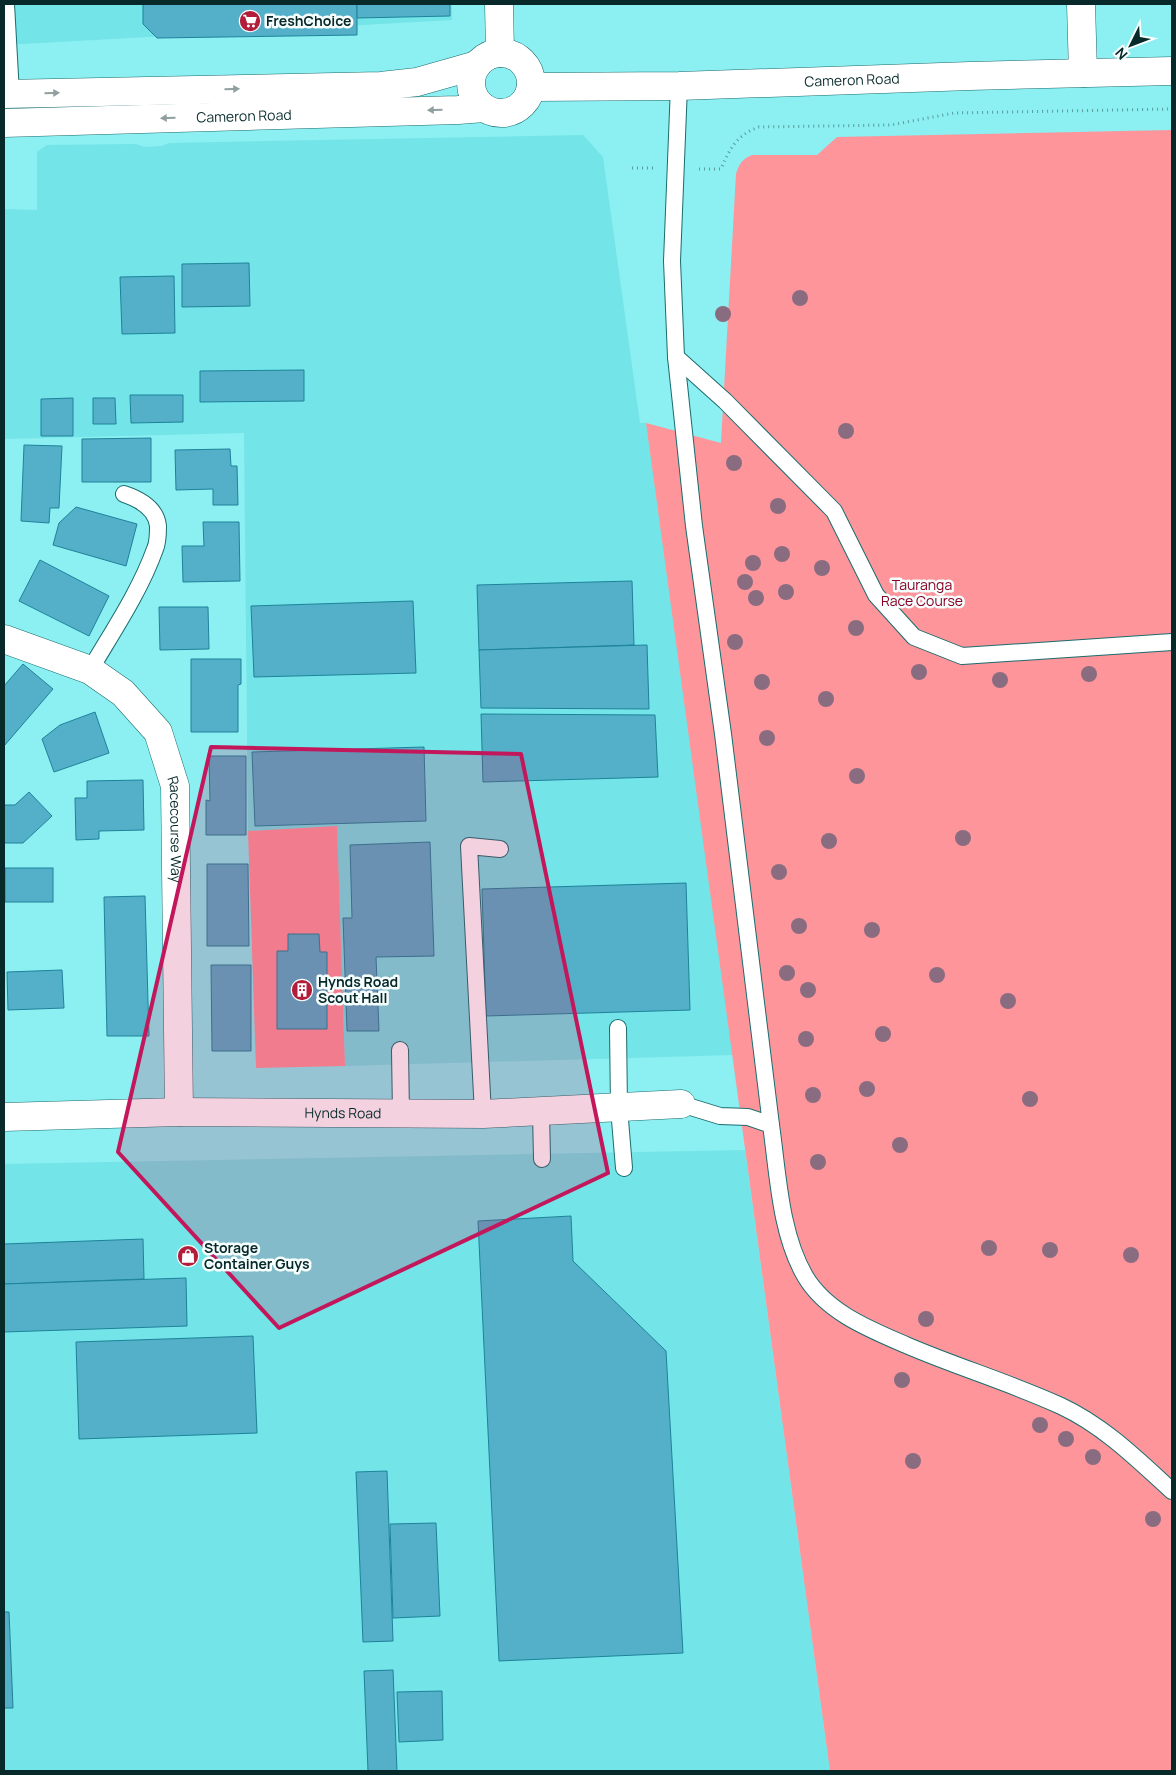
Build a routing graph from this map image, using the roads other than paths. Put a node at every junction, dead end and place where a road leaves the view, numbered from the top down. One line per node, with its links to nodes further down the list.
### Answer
1 (6, 4): 9 (lane)
2 (499, 4): 4 (main road)
3 (1081, 4): 6 (main road)
4 (488, 59): 8 (main road); 9 (main road, Cameron Road, one-way to 4); 10 (main road)
5 (1172, 71): 6 (main road, Cameron Road)
6 (1082, 73): 7 (main road, Cameron Road)
7 (679, 86): 8 (main road, Cameron Road); 12 (lane)
8 (531, 87): 10 (main road)
9 (7, 94)
10 (484, 108): 11 (main road, Cameron Road, one-way to 11)
11 (4, 123)
12 (676, 357): 15 (lane); 27 (lane)
13 (124, 494): 16 (lane)
14 (4, 639): 16 (main road, Racecourse Way)
15 (1172, 642)
16 (90, 670): 22 (main road, Racecourse Way)
17 (500, 849): 25 (lane)
18 (618, 1028): 21 (lane)
19 (400, 1050): 24 (lane)
20 (681, 1104): 21 (main road, Hynds Road); 27 (lane)
21 (619, 1108): 23 (main road, Hynds Road); 29 (lane)
22 (179, 1112): 24 (main road, Hynds Road); 26 (main road, Hynds Road)
23 (541, 1112): 25 (main road, Hynds Road); 28 (lane)
24 (401, 1114): 25 (main road, Hynds Road)
25 (483, 1114)
26 (4, 1117)
27 (771, 1125): 30 (lane)
28 (542, 1159)
29 (624, 1168)
30 (1172, 1491)

